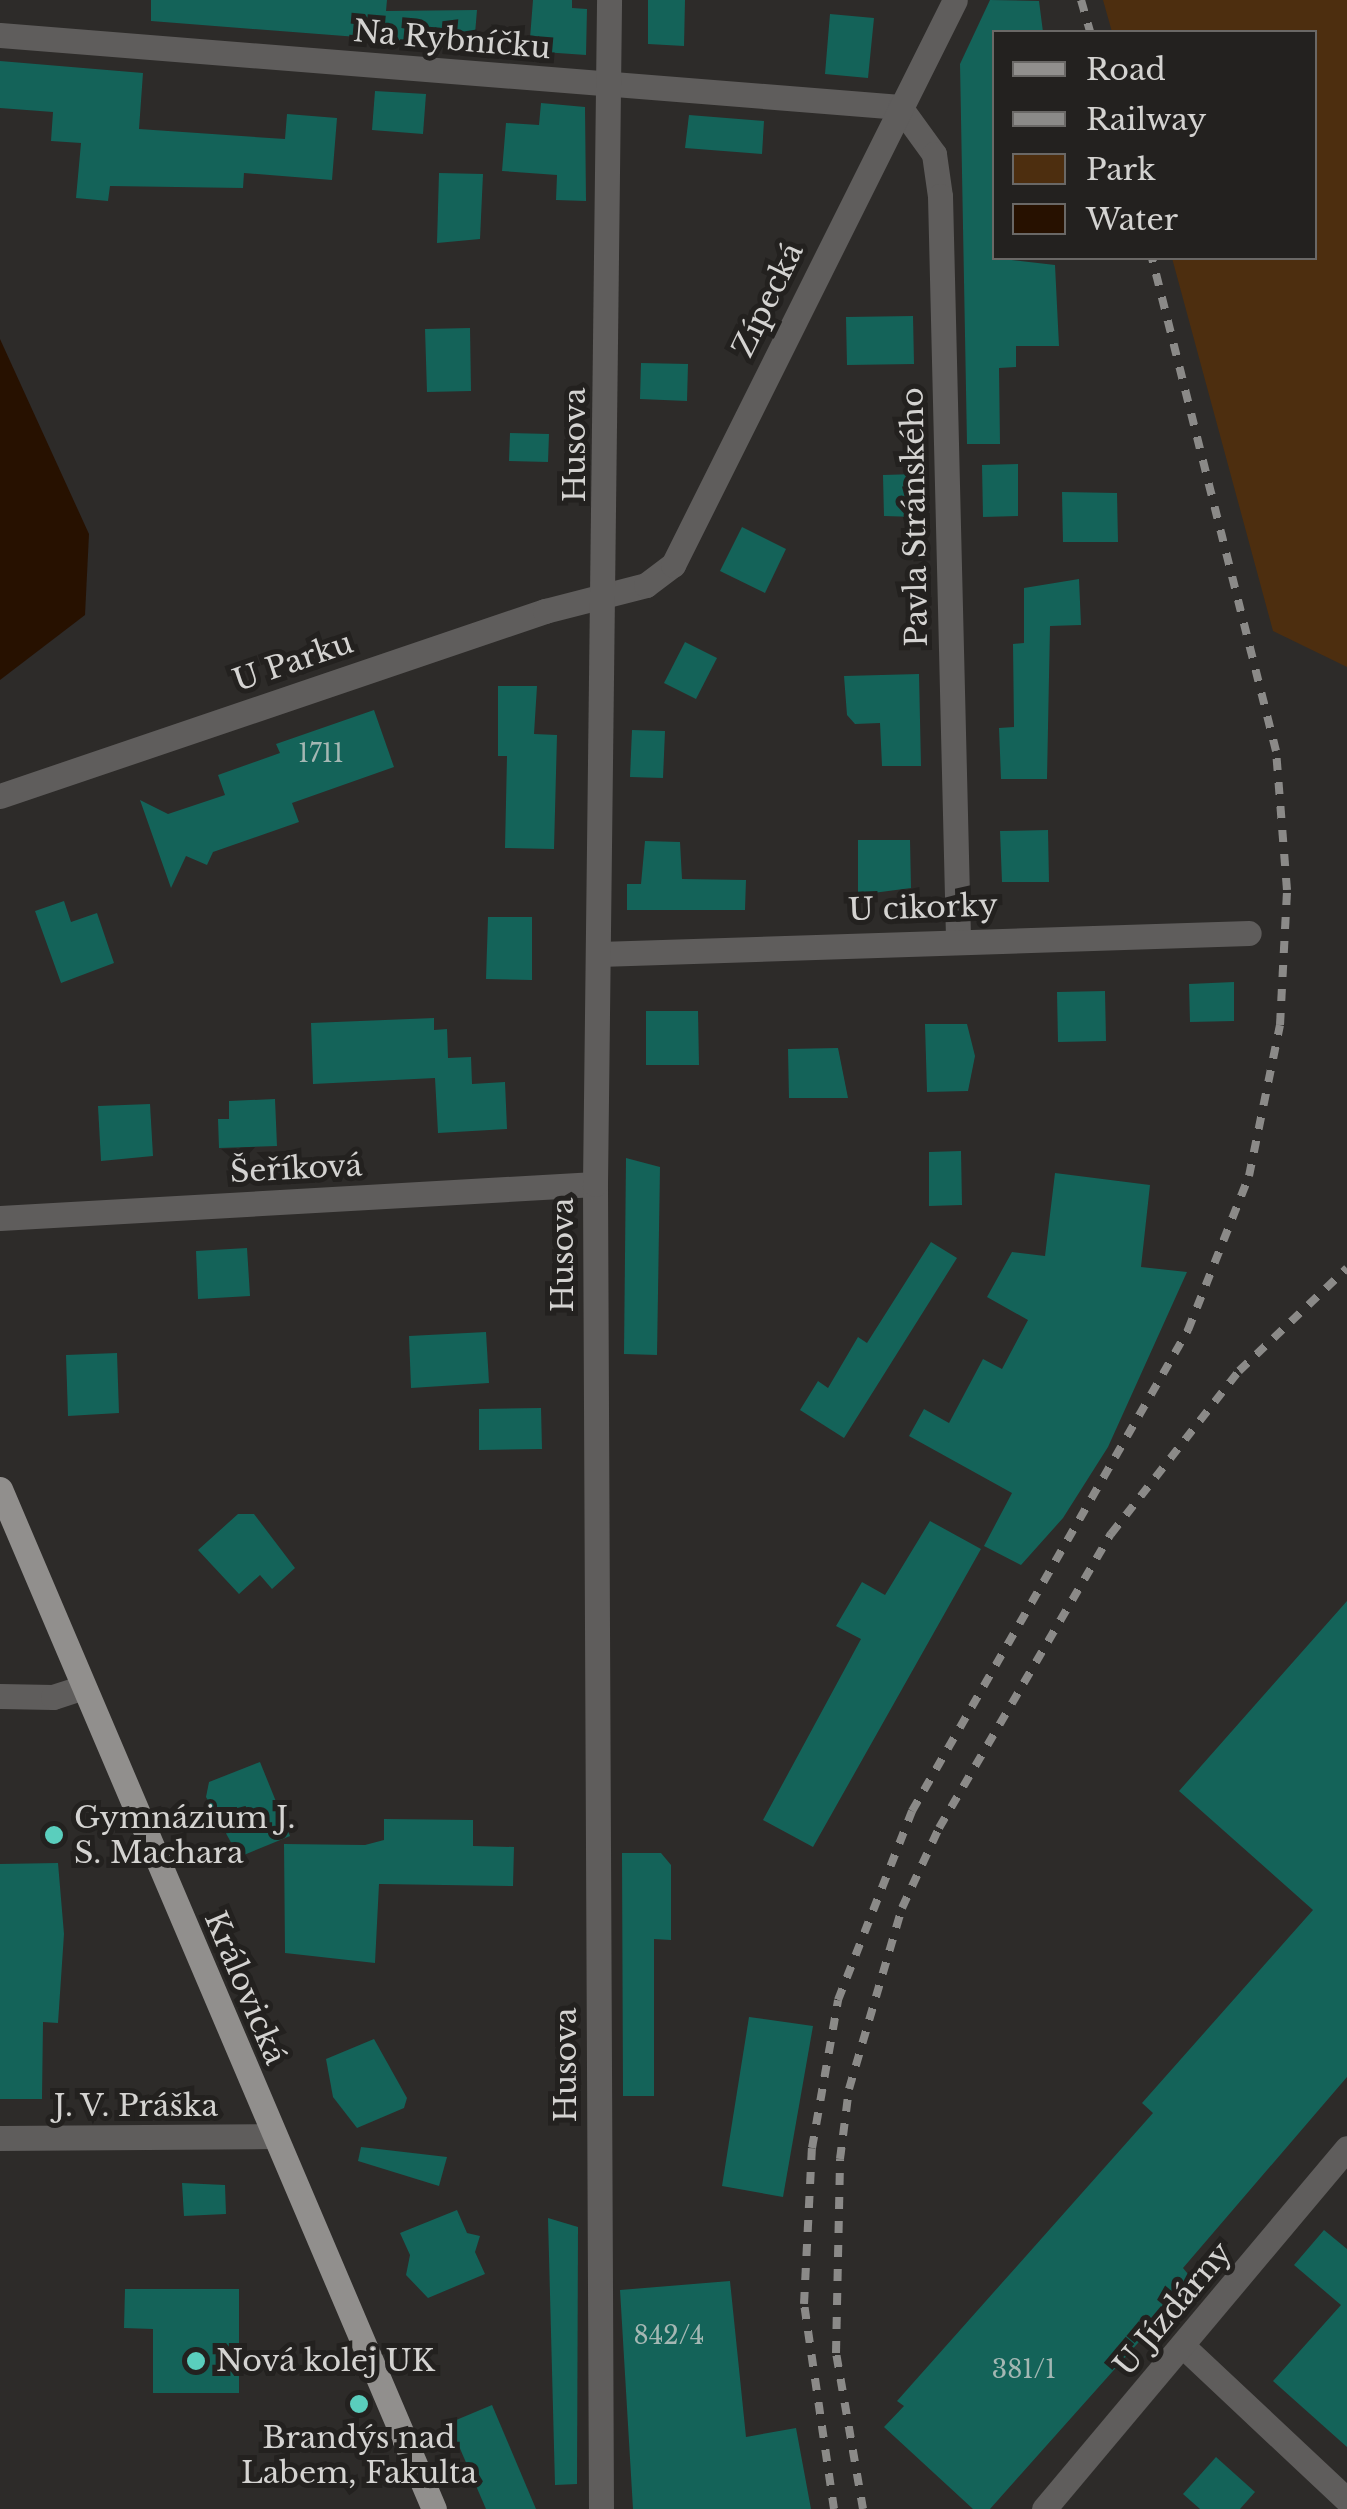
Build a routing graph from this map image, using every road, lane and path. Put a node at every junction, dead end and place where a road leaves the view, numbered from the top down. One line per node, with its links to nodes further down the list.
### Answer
1 (610, 0): 4 (street, Husova)
2 (956, 0): 5 (street, Zípecká)
3 (0, 36): 4 (street, Na Rybníčku)
4 (608, 86): 5 (street, Na Rybníčku); 6 (street, Husova)
5 (900, 107): 6 (street, Zípecká); 9 (street, Pavla Stránského)
6 (608, 594): 7 (street, U Parku); 10 (street, Husova)
7 (0, 796)
8 (1249, 933): 9 (street, U cikorky)
9 (958, 938): 10 (street, U cikorky)
10 (599, 954): 11 (street, Husova)
11 (595, 1184): 12 (street, Šeříková); 22 (street, Husova)
12 (0, 1218)
13 (0, 1489): 14 (main road, Královická)
14 (80, 1688): 15 (street); 16 (main road, Královická)
15 (0, 1696)
16 (271, 2136): 17 (street, J. V. Práška); 21 (main road, Královická)
17 (0, 2138)
18 (1347, 2148): 19 (street, U Jízdárny)
19 (1184, 2348): 20 (street); 23 (street, U Jízdárny)
20 (1347, 2500)
21 (434, 2509)
22 (601, 2509)
23 (1044, 2509)

